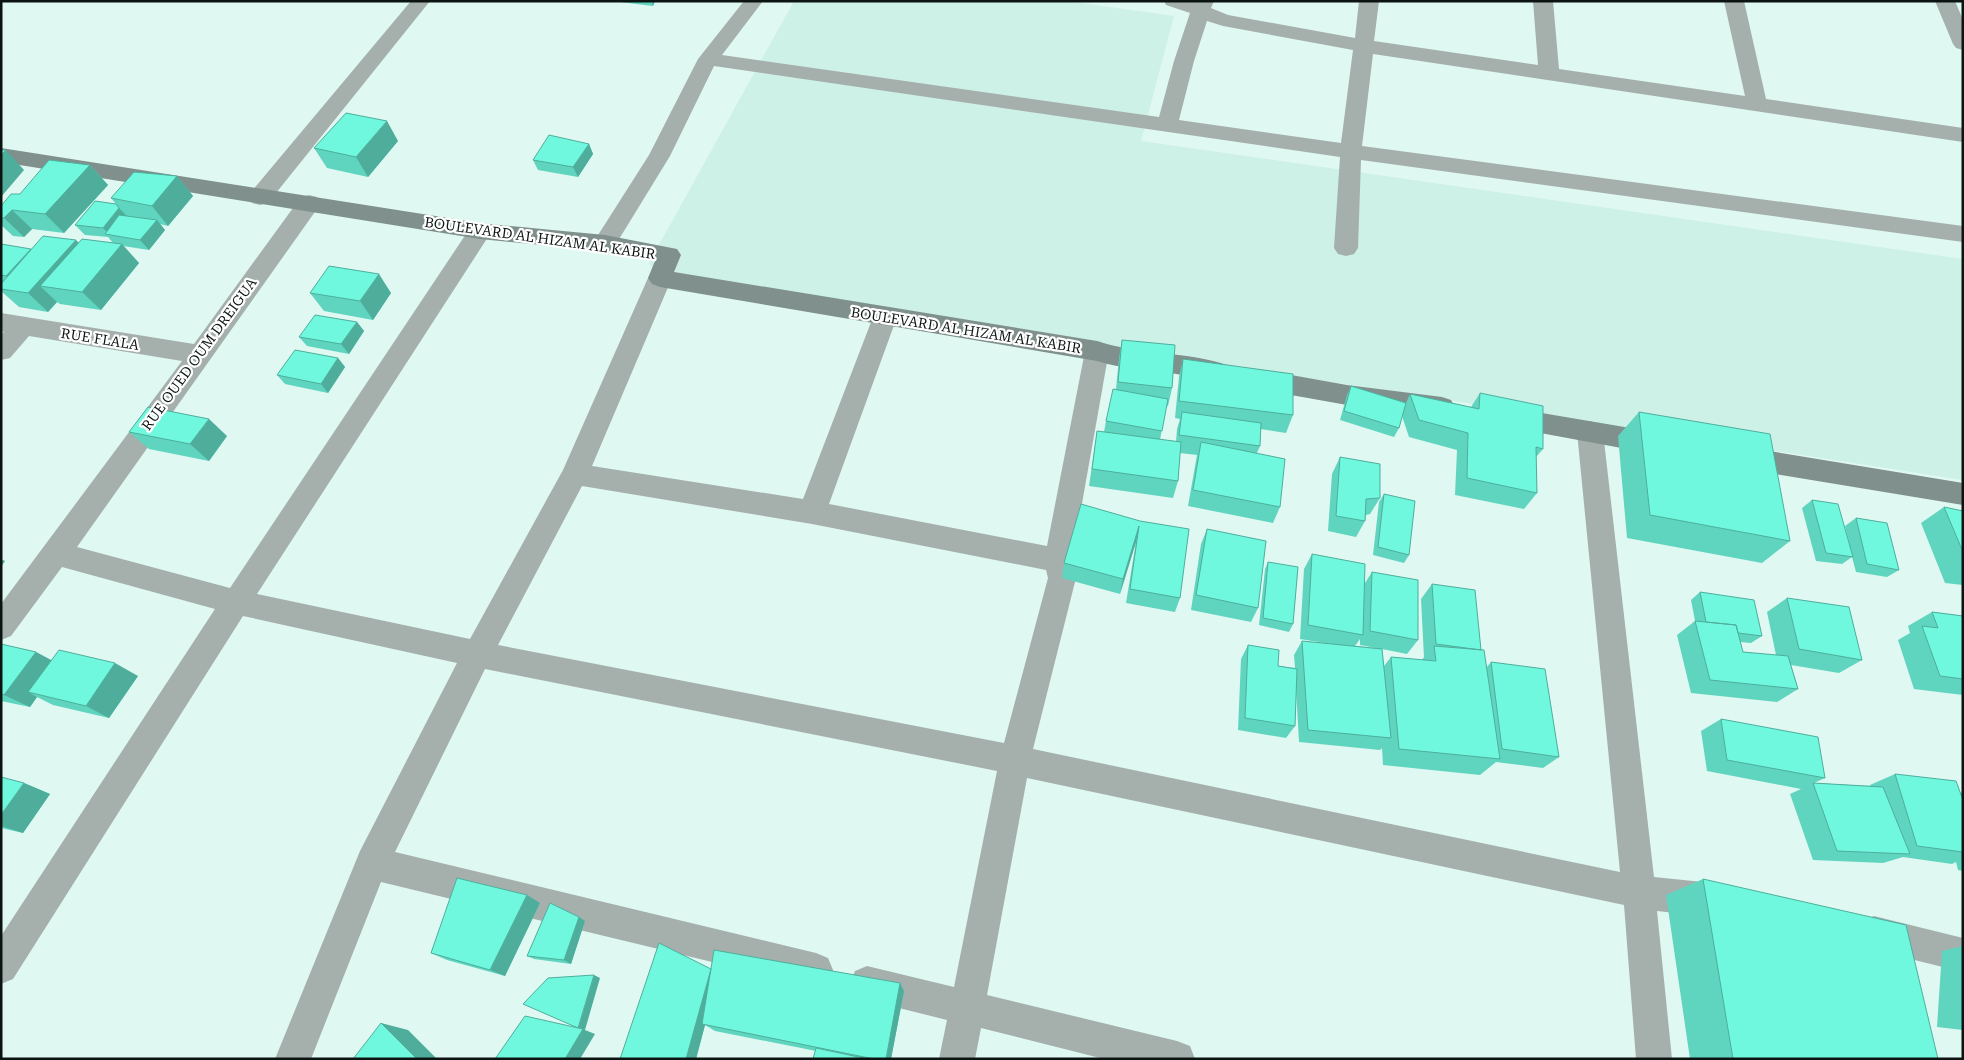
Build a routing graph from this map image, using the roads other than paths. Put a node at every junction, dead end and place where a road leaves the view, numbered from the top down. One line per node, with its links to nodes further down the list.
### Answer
1 (421, 1): 18 (street)
2 (754, 1): 11 (street)
3 (1174, 1): 8 (street)
4 (1369, 1): 10 (street)
5 (1542, 1): 12 (street)
6 (1734, 1): 13 (street)
7 (1945, 1): 9 (street)
8 (1203, 6): 10 (street); 14 (street)
9 (1963, 44)
10 (1363, 46): 12 (street); 16 (street)
11 (708, 59): 14 (street); 22 (street)
12 (1548, 73): 13 (street)
13 (1757, 104): 15 (street)
14 (1167, 125): 16 (street)
15 (1963, 135)
16 (1351, 150): 21 (street); 23 (street)
17 (1, 154): 18 (street, BOULEVARD AL HIZAM AL KABIR)
18 (260, 197): 19 (street, BOULEVARD AL HIZAM AL KABIR)
19 (309, 203): 20 (street, BOULEVARD AL HIZAM AL KABIR); 29 (street, RUE OUED OUM DREIGUA)
20 (480, 231): 22 (street, BOULEVARD AL HIZAM AL KABIR); 40 (street)
21 (1963, 234)
22 (605, 244): 24 (street, BOULEVARD AL HIZAM AL KABIR)
23 (1346, 248)
24 (660, 278): 25 (street, BOULEVARD AL HIZAM AL KABIR); 35 (street)
25 (884, 317): 28 (street, BOULEVARD AL HIZAM AL KABIR); 37 (street)
26 (12, 324): 27 (street); 29 (street, RUE FLALA)
27 (1, 351)
28 (1097, 351): 30 (street, BOULEVARD AL HIZAM AL KABIR); 39 (street)
29 (198, 354): 38 (street, RUE OUED OUM DREIGUA)
30 (1460, 409)
31 (1488, 414): 32 (street)
32 (1590, 432): 33 (street); 45 (street)
33 (1676, 446)
34 (1715, 453): 36 (street)
35 (575, 474): 37 (street); 42 (street)
36 (1963, 494)
37 (812, 512): 39 (street)
38 (57, 554): 40 (street); 41 (street, RUE OUED OUM DREIGUA)
39 (1058, 560): 43 (street)
40 (236, 602): 42 (street); 50 (street)
41 (1, 627)
42 (477, 654): 43 (street); 44 (street)
43 (1015, 760): 45 (street); 52 (street)
44 (372, 863): 48 (street); 53 (street)
45 (1639, 892): 46 (street); 56 (street)
46 (1730, 901)
47 (1850, 927): 49 (street)
48 (674, 936): 51 (street); 52 (street)
49 (1963, 955)
50 (1, 967)
51 (663, 968)
52 (968, 1007): 54 (street); 55 (street)
53 (293, 1059)
54 (958, 1059)
55 (1177, 1059)
56 (1654, 1059)

